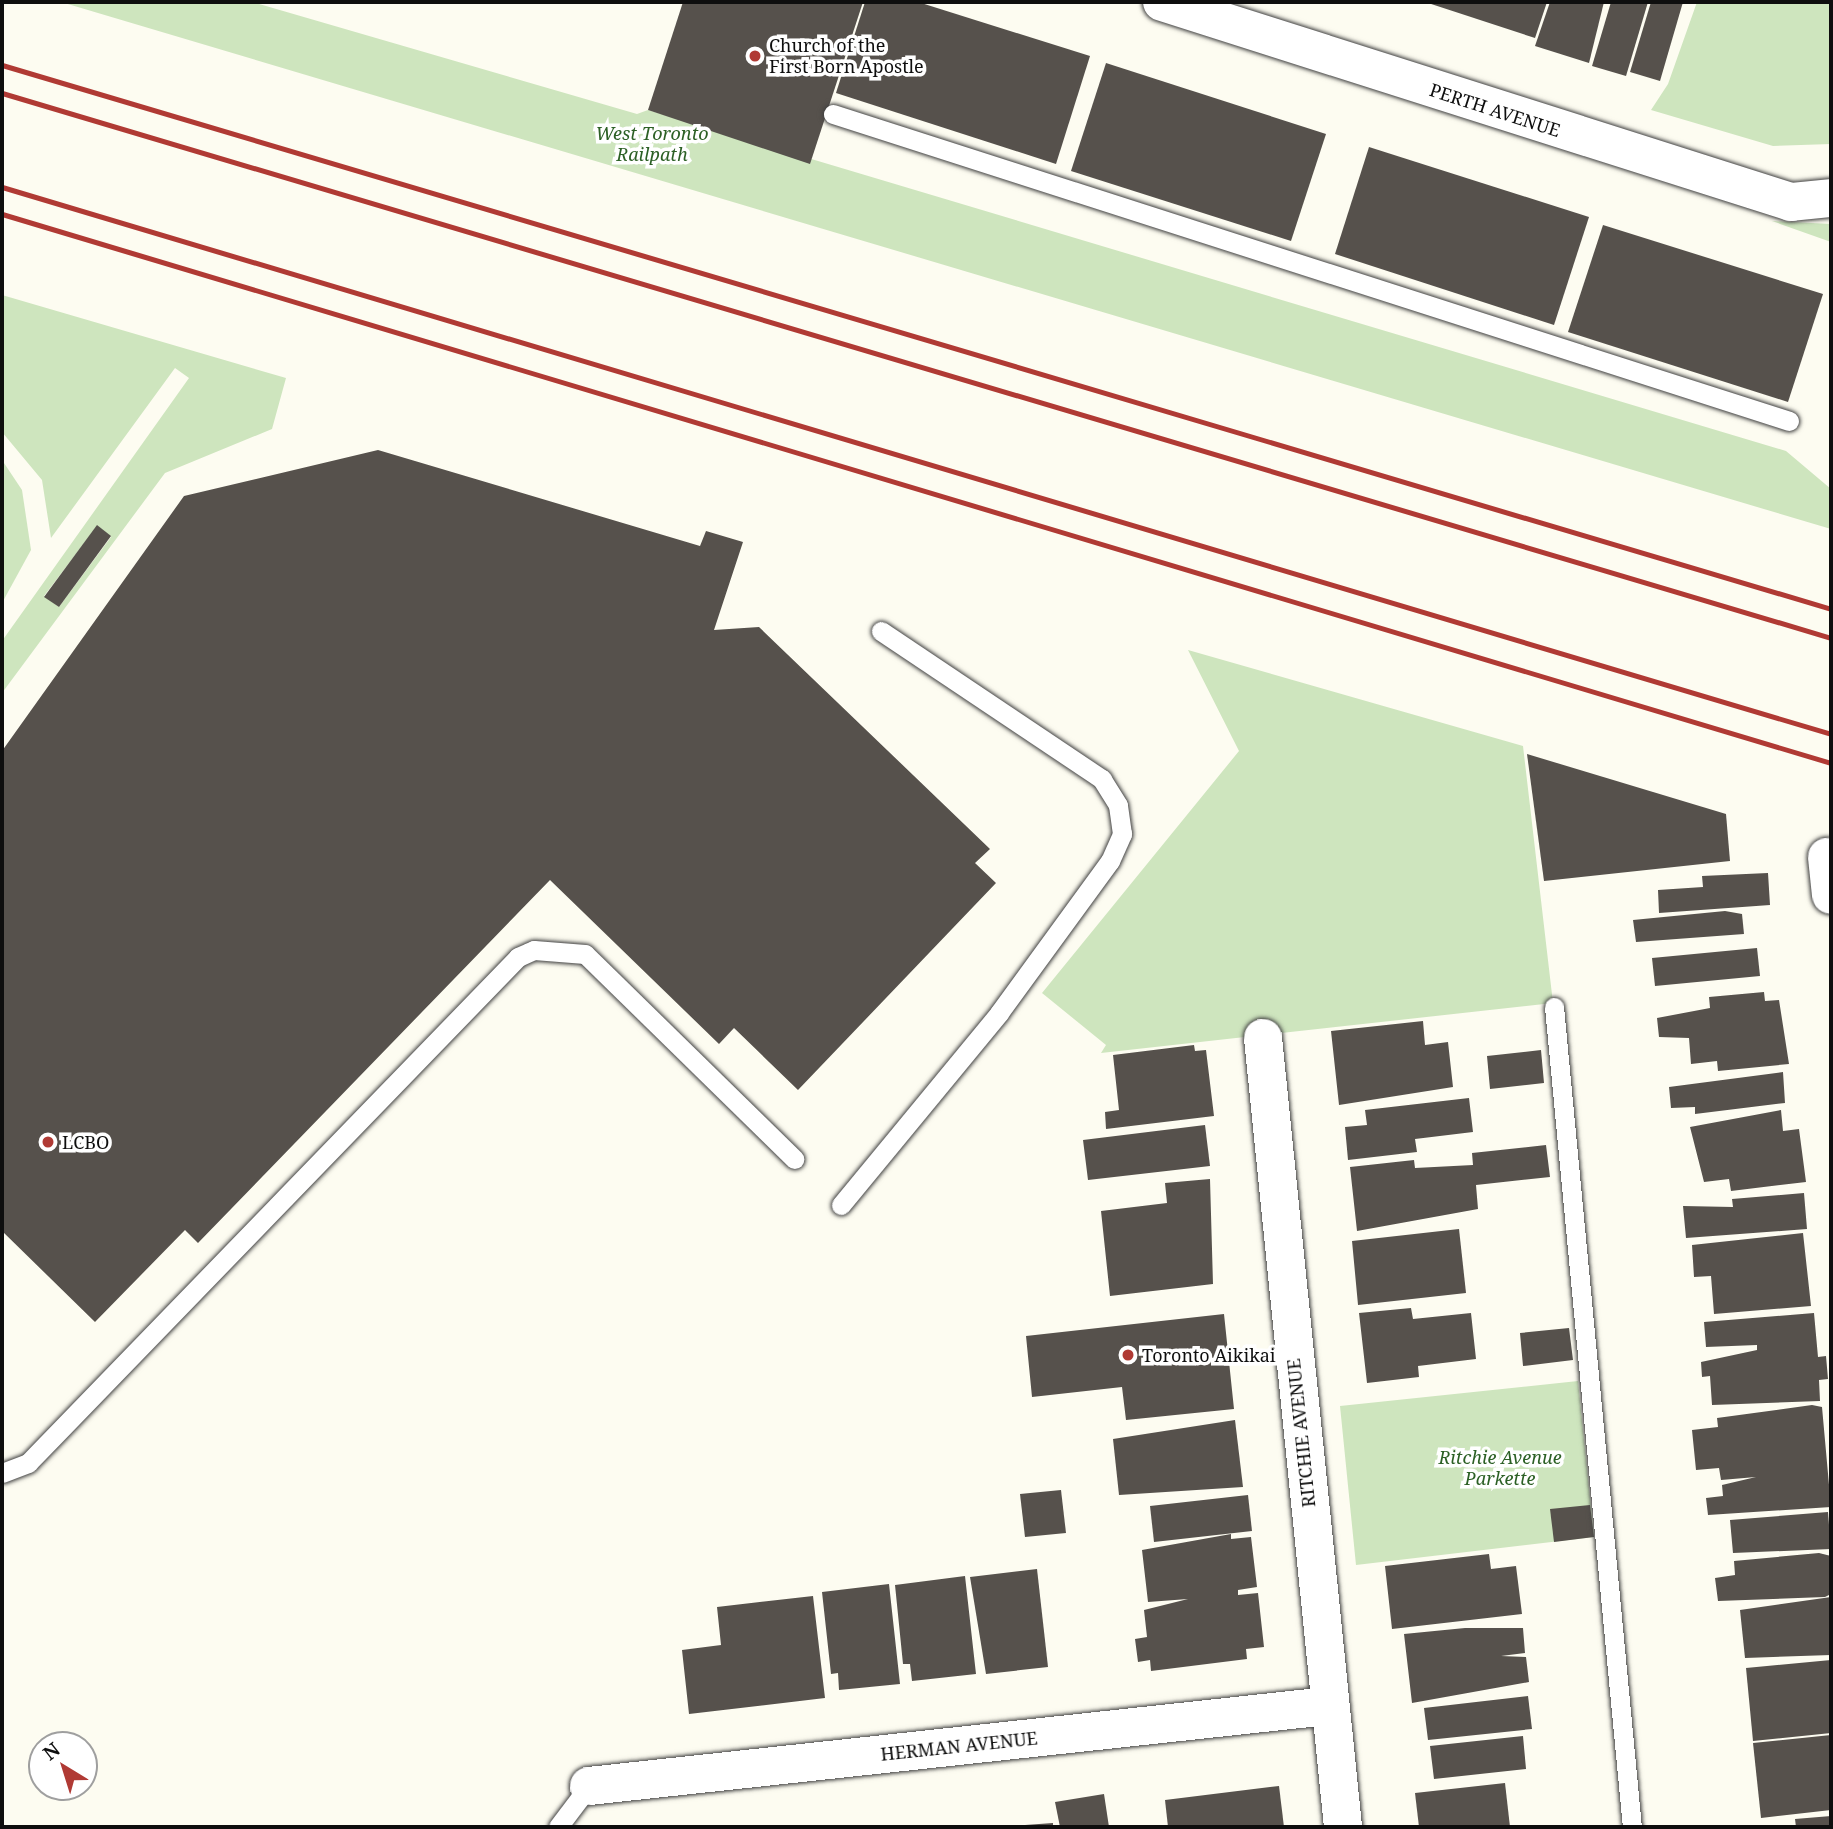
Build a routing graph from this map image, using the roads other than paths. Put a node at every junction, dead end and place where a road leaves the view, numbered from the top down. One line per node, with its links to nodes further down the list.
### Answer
1 (1163, 2): 3 (street, PERTH AVENUE)
2 (832, 114): 4 (lane)
3 (1831, 198)
4 (1788, 421)
5 (881, 631): 11 (lane)
6 (1830, 879): 7 (street)
7 (1831, 895)
8 (1554, 1007): 17 (lane)
9 (1263, 1038): 13 (street, RITCHIE AVENUE)
10 (794, 1160): 12 (lane)
11 (841, 1205)
12 (2, 1474)
13 (1328, 1706): 14 (street, HERMAN AVENUE); 16 (street, RITCHIE AVENUE)
14 (589, 1786): 15 (lane)
15 (558, 1827)
16 (1343, 1827)
17 (1632, 1827)

